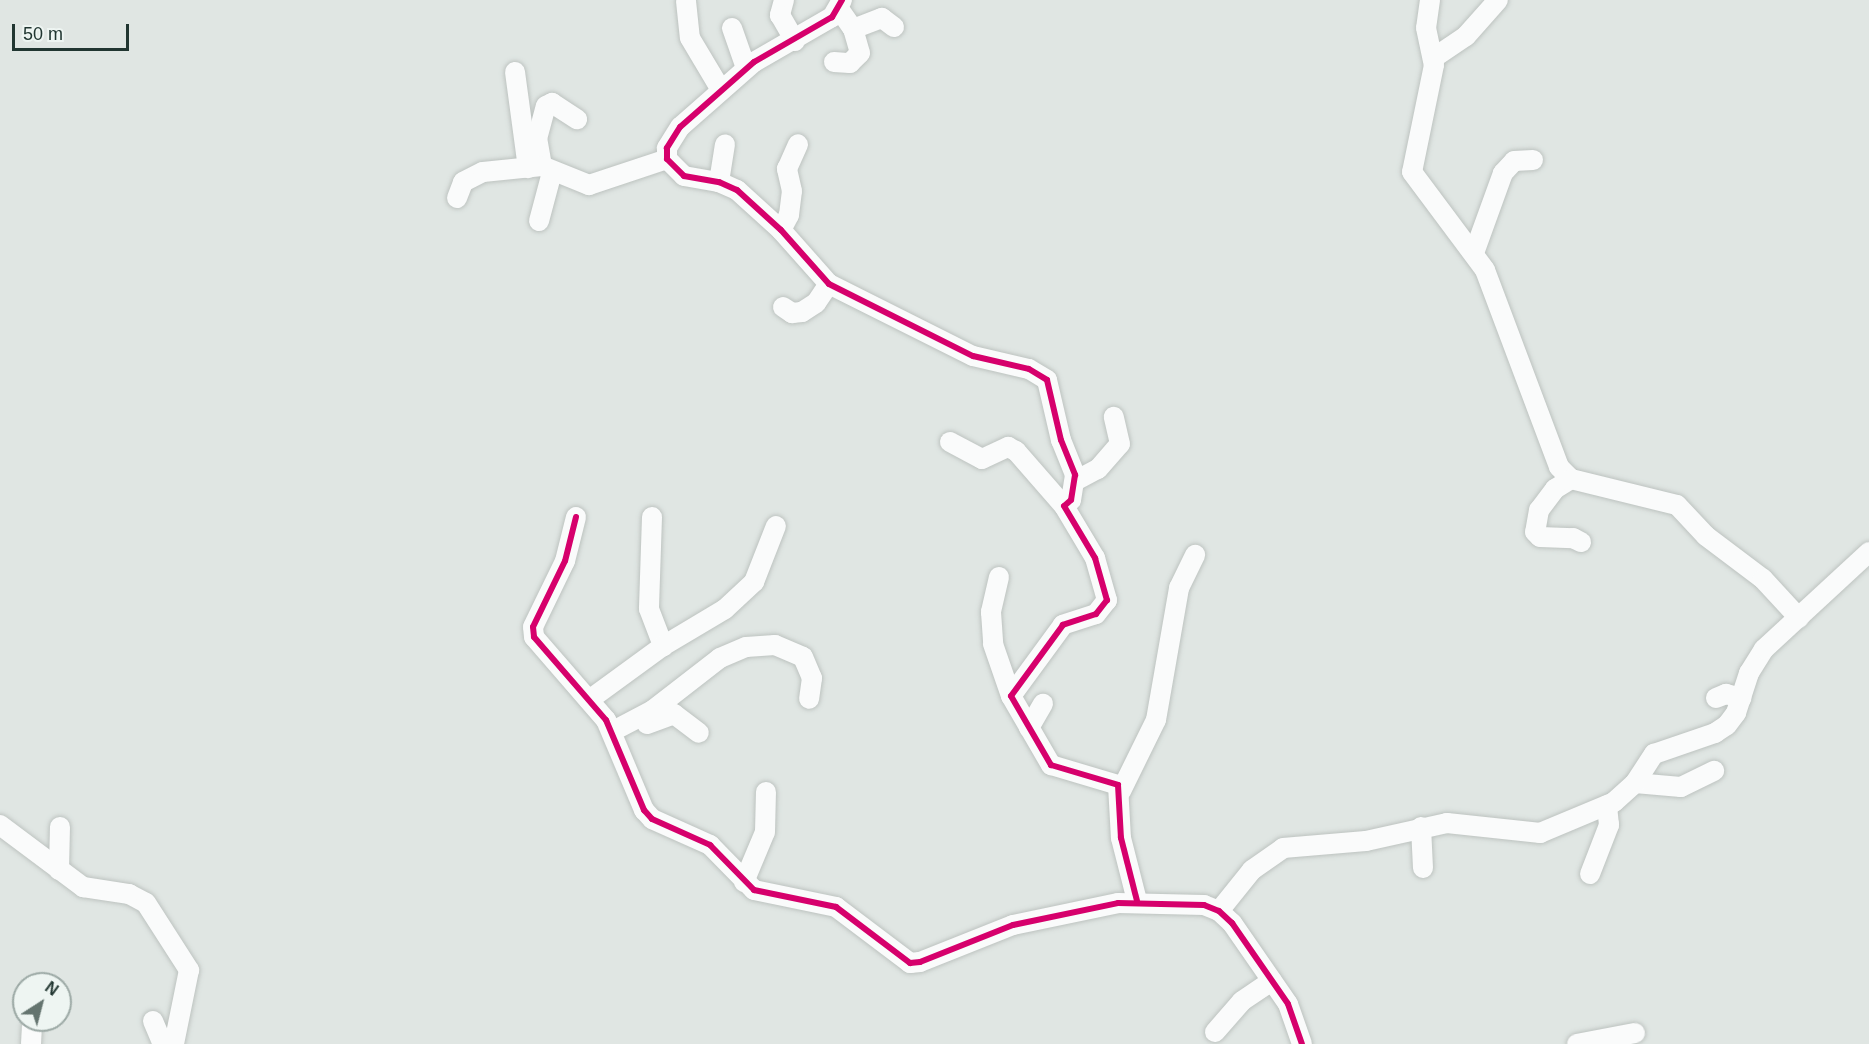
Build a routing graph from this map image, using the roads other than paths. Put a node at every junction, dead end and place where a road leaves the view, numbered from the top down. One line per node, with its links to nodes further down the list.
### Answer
1 (784, 0): 9 (street)
2 (1430, 0): 10 (street)
3 (1498, 0): 10 (street)
4 (686, 1): 14 (street)
5 (840, 4): 8 (street); 9 (street)
6 (894, 27): 8 (street)
7 (732, 28): 12 (street)
8 (853, 29): 11 (street)
9 (795, 41): 12 (street)
10 (1435, 57): 25 (street)
11 (834, 62)
12 (746, 68): 14 (street)
13 (515, 72): 20 (street)
14 (721, 90): 18 (street)
15 (577, 119): 20 (street)
16 (725, 144): 21 (street)
17 (798, 144): 24 (street)
18 (667, 159): 20 (street); 21 (street)
19 (1533, 160): 25 (street)
20 (541, 168): 22 (street); 23 (street)
21 (719, 182): 24 (street)
22 (457, 198)
23 (538, 221)
24 (782, 230): 26 (street)
25 (1474, 253): 30 (street)
26 (829, 284): 27 (street); 31 (street)
27 (783, 307)
28 (1114, 417): 31 (street)
29 (950, 442): 32 (street)
30 (1571, 479): 36 (street); 40 (street)
31 (1075, 481): 32 (street)
32 (1064, 506): 42 (street)
33 (652, 517): 41 (street)
34 (576, 518): 46 (street)
35 (776, 526): 41 (street)
36 (1581, 542)
37 (1869, 552): 40 (street)
38 (1195, 555): 53 (street)
39 (999, 577): 42 (street)
40 (1799, 618): 44 (street)
41 (663, 646): 46 (street)
42 (1011, 696): 48 (street)
43 (1716, 698): 44 (street)
44 (1741, 698): 52 (street)
45 (809, 699): 50 (street)
46 (589, 700): 50 (street)
47 (1043, 705): 48 (street)
48 (1029, 728): 53 (street)
49 (699, 733): 50 (street)
50 (615, 737): 62 (street)
51 (1714, 771): 52 (street)
52 (1635, 783): 55 (street)
53 (1121, 791): 63 (street)
54 (766, 792): 62 (street)
55 (1607, 805): 58 (street); 61 (street)
56 (0, 825): 60 (street)
57 (60, 827): 60 (street)
58 (1421, 827): 59 (street); 64 (street)
59 (1423, 868)
60 (59, 870): 70 (street)
61 (1590, 874)
62 (744, 882): 63 (street)
63 (1137, 901): 64 (street)
64 (1219, 911): 65 (street)
65 (1272, 981): 67 (street); 71 (street)
66 (153, 1021): 69 (street)
67 (1215, 1032)
68 (1635, 1033): 72 (street)
69 (163, 1044)
70 (174, 1044)
71 (1302, 1044)
72 (1577, 1044)

